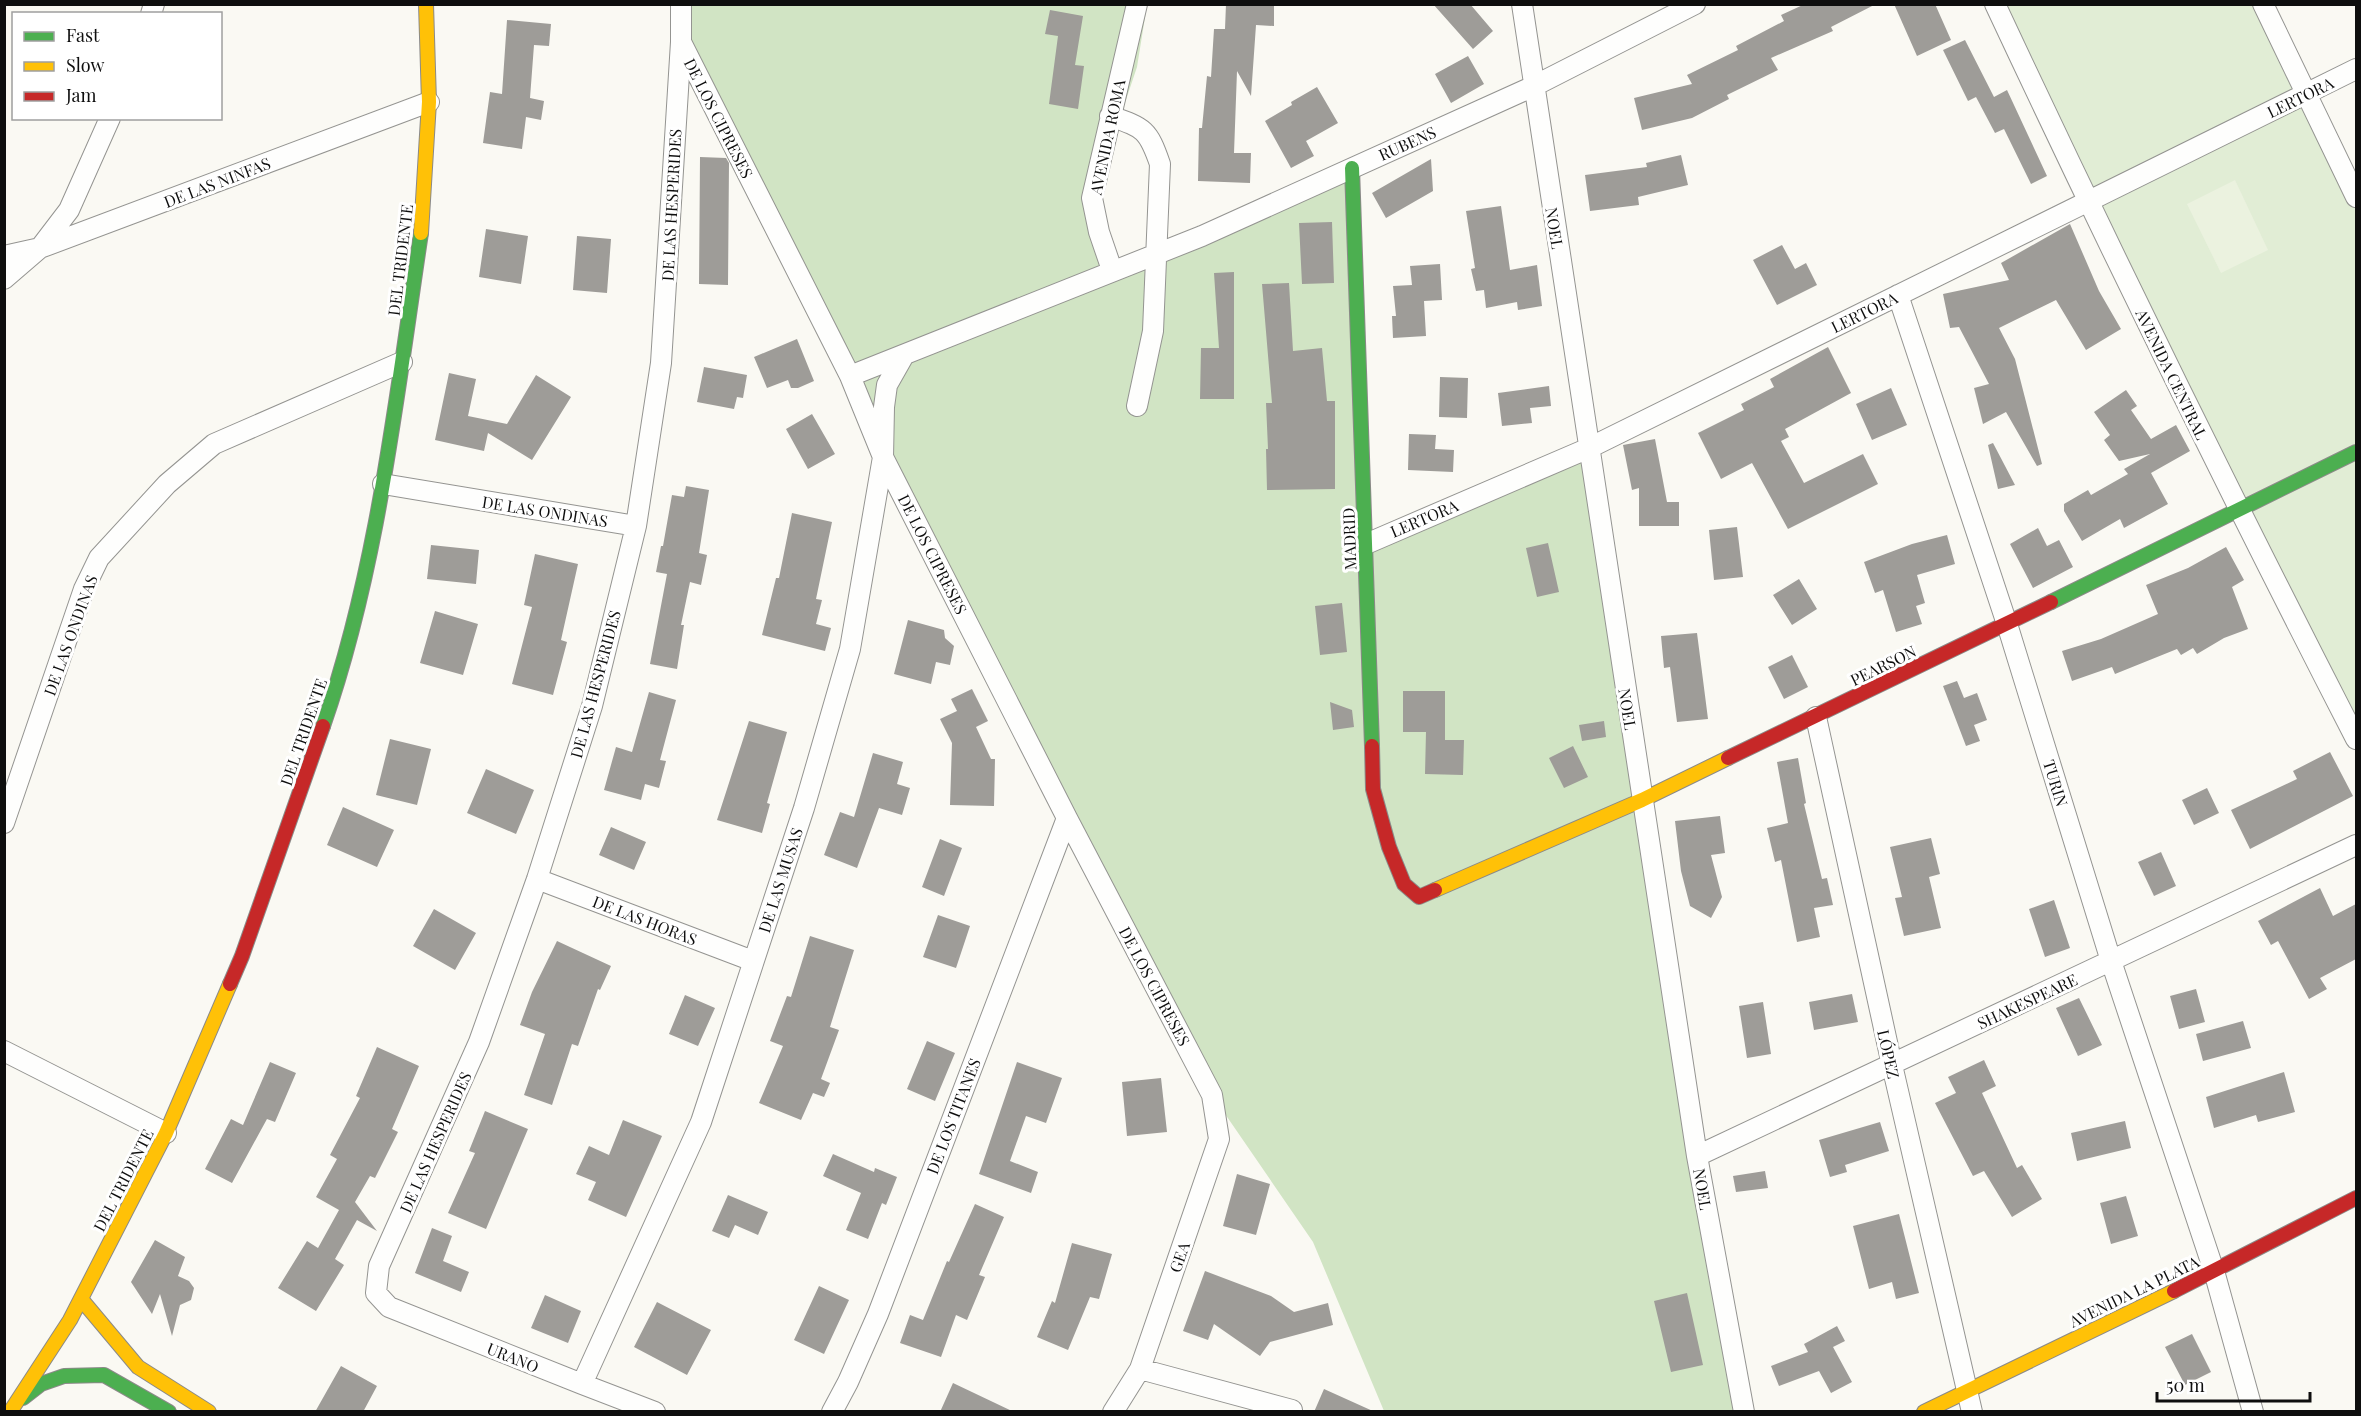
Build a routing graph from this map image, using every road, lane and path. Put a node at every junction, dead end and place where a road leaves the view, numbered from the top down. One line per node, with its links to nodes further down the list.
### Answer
1 (426, 4): 12 (main road, DEL TRIDENTE)
2 (681, 4): 8 (street, DE LOS CIPRESES)
3 (1137, 4): 13 (street, AVENIDA ROMA)
4 (1522, 4): 10 (street, NOEL)
5 (1695, 4): 10 (street, RUBENS)
6 (1995, 4): 17 (street, AVENIDA CENTRAL)
7 (2263, 4): 11 (street)
8 (681, 42): 26 (street, DE LOS CIPRESES); 33 (street, DE LAS HESPERIDES)
9 (2356, 69): 11 (street, LERTORA)
10 (1534, 86): 15 (street, RUBENS); 28 (street, NOEL)
11 (2306, 94): 16 (street); 17 (street, LERTORA)
12 (429, 102): 18 (street, DE LAS NINFAS); 25 (main road, DEL TRIDENTE)
13 (1110, 116): 19 (street); 21 (street, AVENIDA ROMA)
14 (109, 120): 18 (street)
15 (1352, 168): 19 (street, RUBENS); 34 (main road, MADRID)
16 (2356, 197)
17 (2087, 201): 23 (street, LERTORA); 32 (street, AVENIDA CENTRAL)
18 (40, 248): 20 (street, DE LAS NINFAS); 22 (street)
19 (1156, 253): 21 (street, RUBENS); 27 (street)
20 (4, 256)
21 (1112, 270): 24 (street, RUBENS)
22 (4, 279)
23 (1898, 295): 28 (street, LERTORA); 35 (street, TURIN)
24 (904, 354): 26 (street, RUBENS); 30 (street, DE LAS MUSAS)
25 (402, 362): 31 (main road, DEL TRIDENTE); 40 (street, DE LAS ONDINAS)
26 (850, 376): 30 (street, DE LOS CIPRESES)
27 (1137, 406)
28 (1589, 448): 34 (street, LERTORA); 38 (street, NOEL)
29 (2356, 452): 32 (main road, PEARSON)
30 (884, 457): 39 (street, DE LOS CIPRESES); 44 (street, DE LAS MUSAS)
31 (383, 484): 33 (street, DE LAS ONDINAS); 49 (main road, DEL TRIDENTE)
32 (2239, 512): 35 (main road, PEARSON); 37 (street, AVENIDA CENTRAL)
33 (636, 526): 42 (street, DE LAS HESPERIDES)
34 (1366, 543): 43 (main road, MADRID)
35 (2007, 624): 36 (main road, PEARSON); 45 (street, TURIN)
36 (1815, 717): 38 (main road, PEARSON); 47 (street, LÓPEZ)
37 (2356, 739)
38 (1642, 801): 43 (main road, PEARSON); 50 (street, NOEL)
39 (1067, 818): 48 (street, DE LOS CIPRESES); 63 (street, DE LOS TITANES)
40 (4, 823)
41 (2356, 844): 45 (street, SHAKESPEARE)
42 (537, 879): 44 (street, DE LAS HORAS); 53 (street, DE LAS HESPERIDES)
43 (1419, 897)
44 (753, 961): 56 (street, DE LAS MUSAS)
45 (2111, 961): 47 (street, SHAKESPEARE); 52 (street, TURIN)
46 (4, 1051): 49 (street)
47 (1892, 1065): 50 (street, SHAKESPEARE); 57 (street, LÓPEZ)
48 (1212, 1095): 55 (street, GEA)
49 (166, 1133): 54 (main road, DEL TRIDENTE)
50 (1697, 1156): 65 (street, NOEL)
51 (2356, 1198): 52 (main road, AVENIDA LA PLATA)
52 (2214, 1271): 57 (main road, AVENIDA LA PLATA); 68 (street, TURIN)
53 (376, 1293): 56 (street, URANO)
54 (81, 1299): 58 (main road, DEL TRIDENTE); 61 (main road)
55 (1140, 1368): 59 (street); 64 (street, GEA)
56 (582, 1384): 62 (street, URANO)
57 (1966, 1390): 66 (main road, AVENIDA LA PLATA); 67 (street, LÓPEZ)
58 (13, 1407): 60 (main road)
59 (1292, 1410)
60 (169, 1412)
61 (209, 1412)
62 (655, 1412)
63 (832, 1412)
64 (1113, 1412)
65 (1743, 1412)
66 (1924, 1412)
67 (1972, 1412)
68 (2253, 1412)

